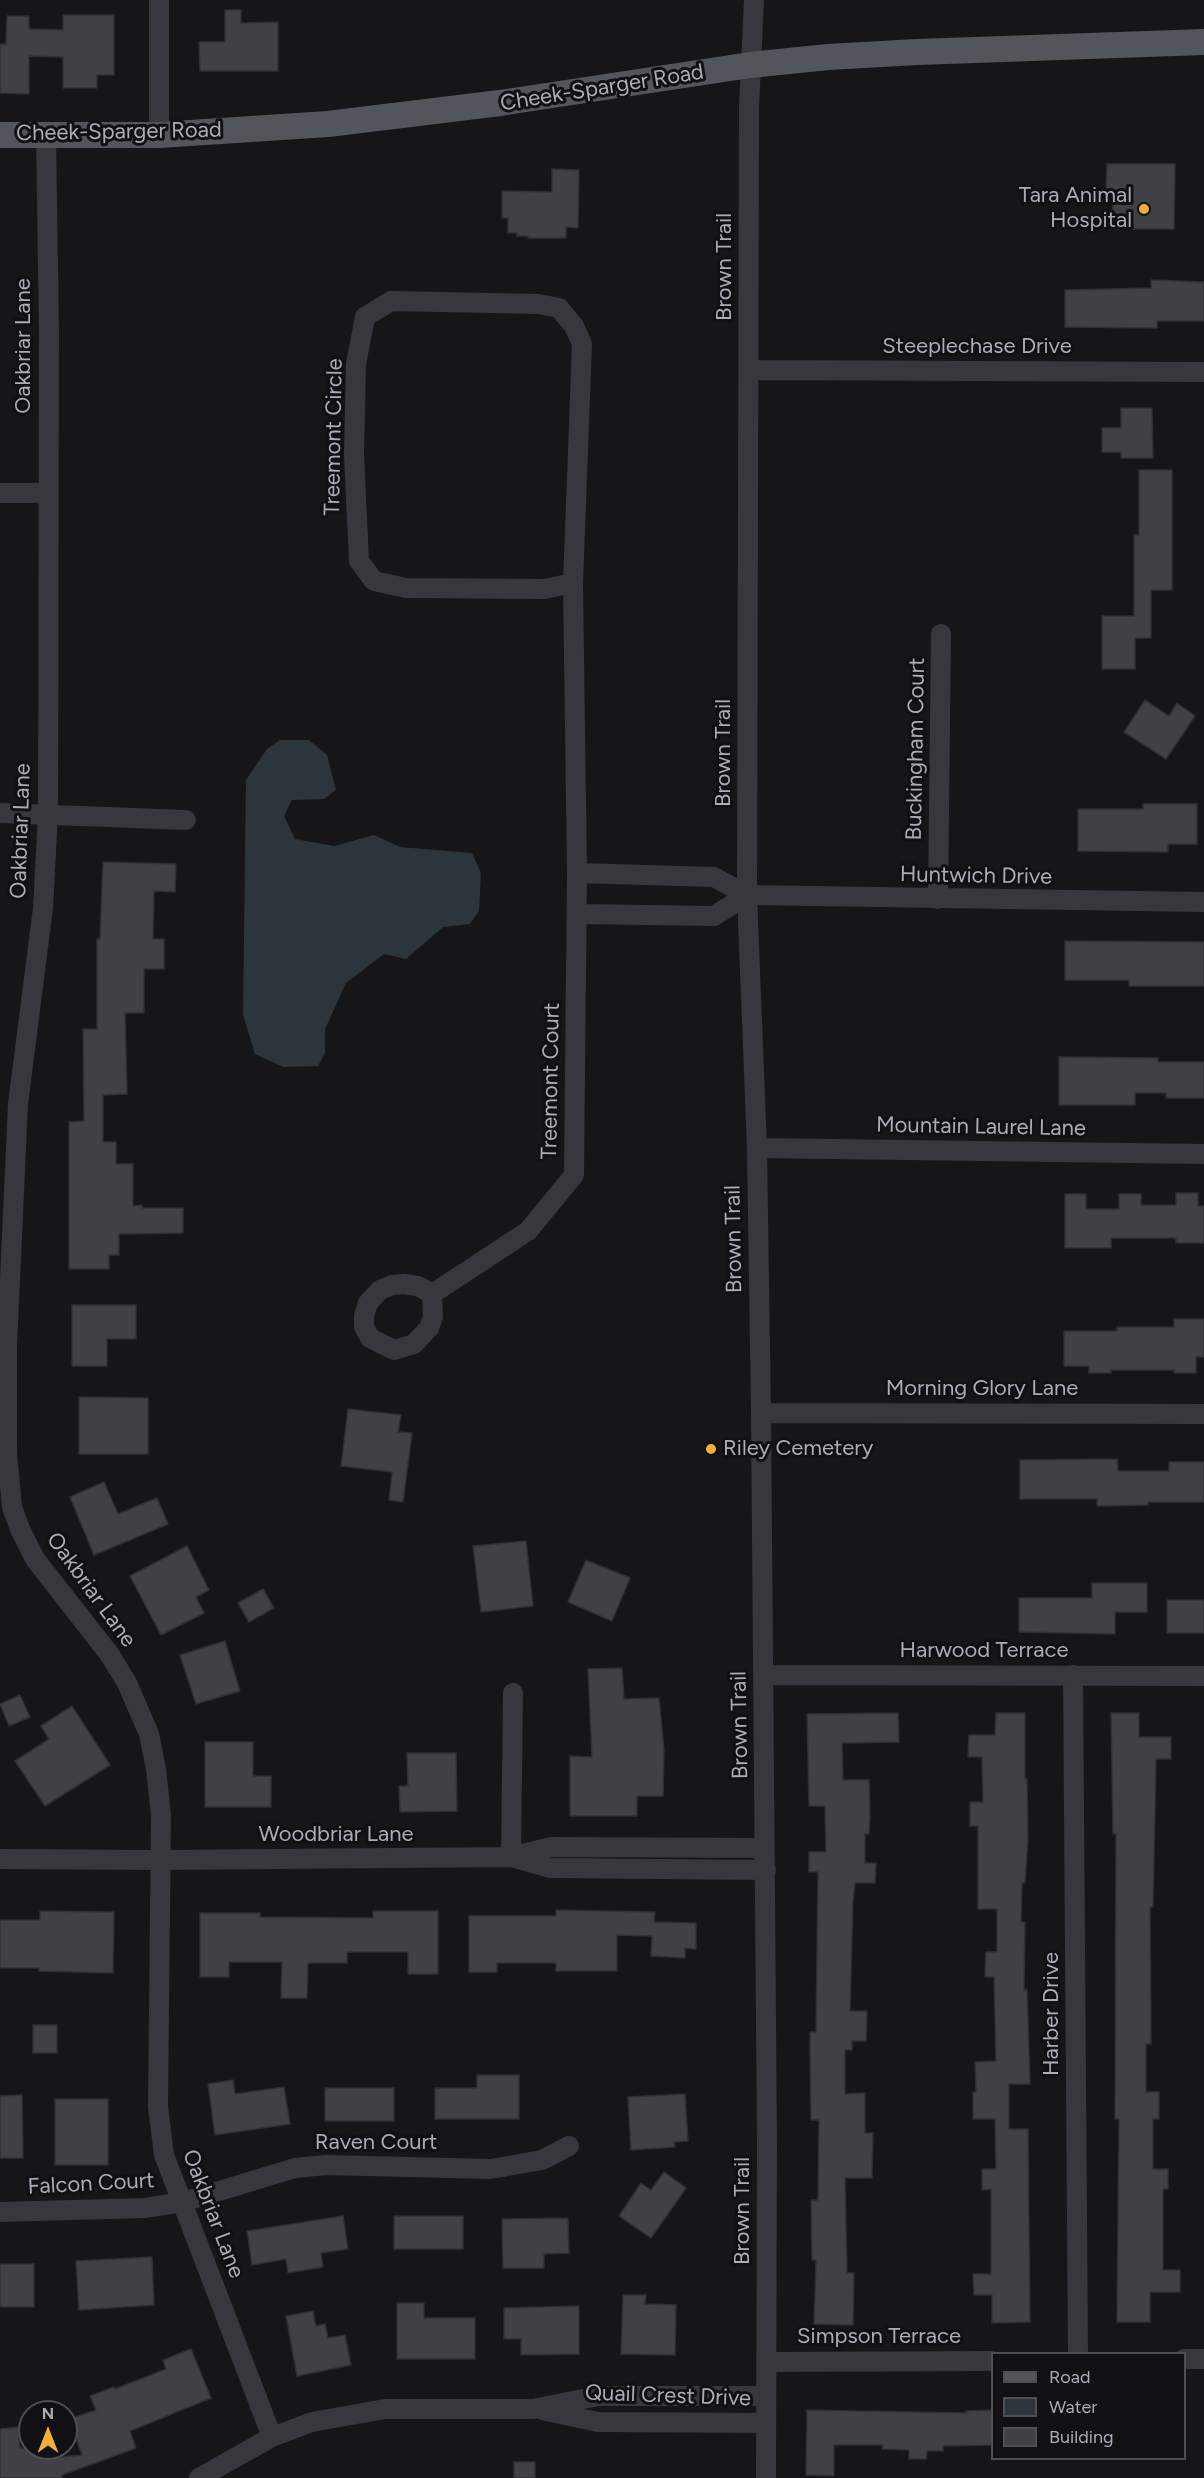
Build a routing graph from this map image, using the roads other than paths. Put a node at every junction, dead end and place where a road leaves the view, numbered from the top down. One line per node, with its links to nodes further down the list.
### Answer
1 (159, 0): 7 (street)
2 (754, 0): 4 (street, Brown Trail)
3 (1204, 42): 4 (main road, Cheek-Sparger Road)
4 (750, 66): 7 (main road, Cheek-Sparger Road); 8 (street, Brown Trail)
5 (46, 134): 6 (main road, Cheek-Sparger Road); 7 (main road, Cheek-Sparger Road); 11 (street, Oakbriar Lane)
6 (0, 135)
7 (159, 135)
8 (749, 370): 9 (street, Steeplechase Drive); 18 (street, Brown Trail)
9 (1204, 372)
10 (0, 493): 11 (street)
11 (48, 493): 15 (street, Oakbriar Lane)
12 (573, 583): 12 (street, Treemont Circle); 17 (street, Treemont Circle)
13 (941, 634): 19 (street, Buckingham Court)
14 (0, 813): 15 (street)
15 (48, 814): 16 (street); 27 (street, Oakbriar Lane)
16 (186, 820)
17 (577, 873): 18 (street); 21 (street, Treemont Court)
18 (747, 895): 19 (street, Huntwich Drive); 21 (street); 22 (street, Brown Trail)
19 (938, 899): 20 (street, Huntwich Drive)
20 (1204, 902)
21 (577, 914): 24 (street, Treemont Court)
22 (757, 1148): 23 (street, Mountain Laurel Lane); 25 (street, Brown Trail)
23 (1204, 1154)
24 (432, 1294)
25 (761, 1413): 26 (street, Morning Glory Lane); 28 (street, Brown Trail)
26 (1204, 1414)
27 (4, 1453): 35 (street, Oakbriar Lane)
28 (763, 1675): 29 (street, Harwood Terrace); 32 (street, Brown Trail)
29 (1073, 1675): 30 (street, Harwood Terrace); 40 (street, Harber Drive)
30 (1204, 1676)
31 (513, 1694): 33 (street)
32 (765, 1848): 33 (street, Woodbriar Lane); 36 (street, Brown Trail)
33 (511, 1857): 35 (street, Woodbriar Lane); 36 (street, Woodbriar Lane)
34 (0, 1859): 35 (street, Woodbriar Lane)
35 (161, 1860): 38 (street, Oakbriar Lane)
36 (765, 1870): 44 (street, Brown Trail)
37 (569, 2146): 38 (street, Raven Court)
38 (183, 2202): 39 (street, Falcon Court); 48 (street, Oakbriar Lane)
39 (0, 2212)
40 (1078, 2352)
41 (1204, 2359): 42 (street)
42 (1186, 2360)
43 (991, 2361): 44 (street, Simpson Terrace)
44 (766, 2362): 45 (street, Brown Trail)
45 (766, 2396): 46 (street, Quail Crest Drive); 47 (street, Brown Trail)
46 (533, 2409): 47 (street, Quail Crest Drive); 48 (street, Quail Crest Drive)
47 (766, 2423): 50 (street, Brown Trail)
48 (272, 2437): 49 (street, Quail Crest Drive)
49 (199, 2478)
50 (766, 2478)

